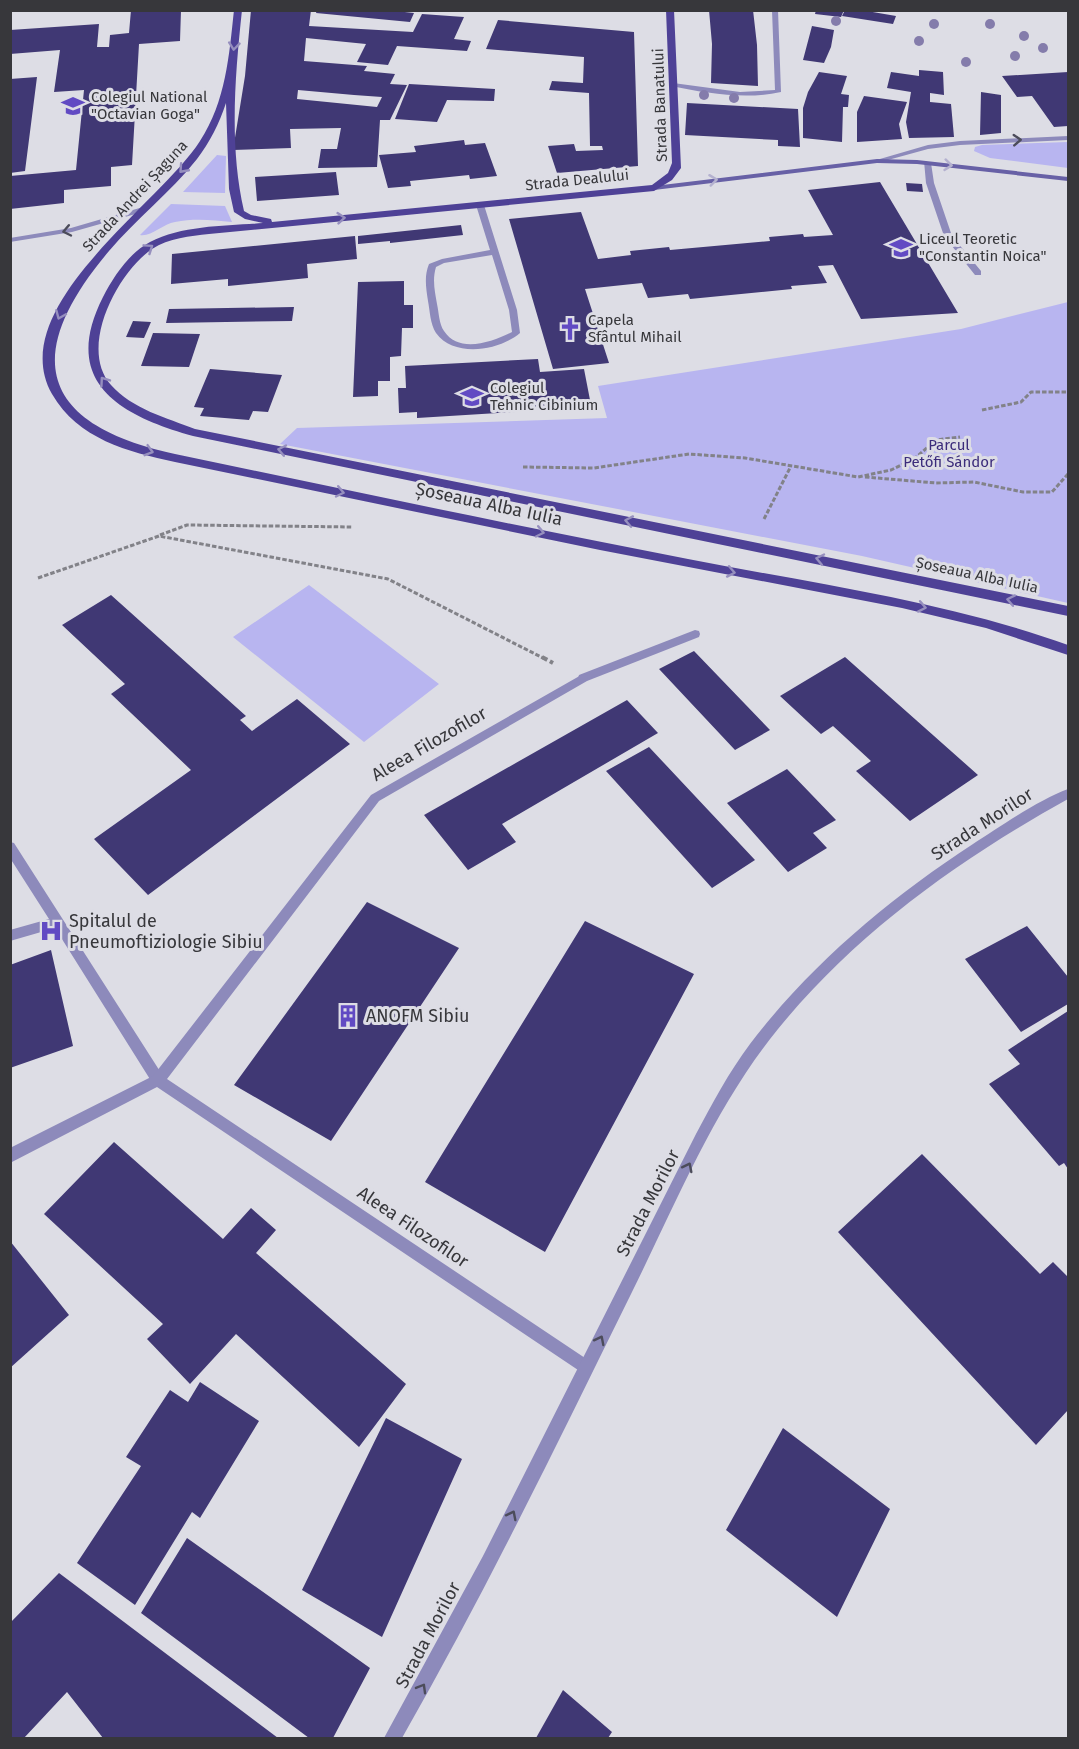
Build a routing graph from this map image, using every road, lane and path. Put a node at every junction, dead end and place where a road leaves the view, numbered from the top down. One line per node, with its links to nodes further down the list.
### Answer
1 (238, 10): 4 (main road, Strada Andrei Șaguna, one-way to 4)
2 (670, 10): 5 (main road, Strada Banatului)
3 (775, 10): 5 (street)
4 (230, 82): 12 (main road, Strada Andrei Șaguna, one-way to 12); 13 (main road, Strada Andrei Șaguna)
5 (673, 85): 10 (main road, Strada Banatului)
6 (1068, 138): 7 (street, one-way to 6)
7 (877, 161): 8 (main road, Strada Dealului); 10 (main road, Strada Dealului, one-way to 7)
8 (927, 163): 9 (main road, Strada Dealului, one-way to 9); 17 (street)
9 (1068, 179)
10 (654, 188): 11 (main road, Strada Dealului)
11 (480, 205): 13 (main road, Strada Dealului, one-way to 11); 15 (street)
12 (143, 209): 14 (street, one-way to 14); 16 (main road, Strada Andrei Șaguna)
13 (282, 224): 18 (main road, Strada Dealului, one-way to 13)
14 (10, 240)
15 (495, 252): 15 (street)
16 (91, 266): 32 (main road, Șoseaua Alba Iulia, one-way to 32)
17 (978, 273)
18 (112, 292): 30 (main road, Șoseaua Alba Iulia, one-way to 18)
19 (1068, 392): 20 (path)
20 (982, 410)
21 (960, 437): 25 (path)
22 (790, 466): 23 (path); 25 (path); 26 (path)
23 (513, 467)
24 (1068, 474): 25 (path)
25 (858, 477)
26 (765, 516)
27 (361, 527): 28 (path)
28 (159, 536): 29 (path); 33 (path)
29 (38, 578)
30 (1068, 611)
31 (695, 634): 33 (street, Aleea Filozofilor)
32 (1068, 650)
33 (583, 678): 38 (street, Aleea Filozofilor)
34 (1068, 794): 40 (street, Strada Morilor, one-way to 34)
35 (10, 847): 36 (street)
36 (58, 922): 37 (street); 38 (street)
37 (10, 936)
38 (158, 1080): 39 (street, Aleea Filozofilor); 40 (street, Aleea Filozofilor)
39 (10, 1156)
40 (586, 1367): 41 (street, Strada Morilor, one-way to 40)
41 (393, 1738)

